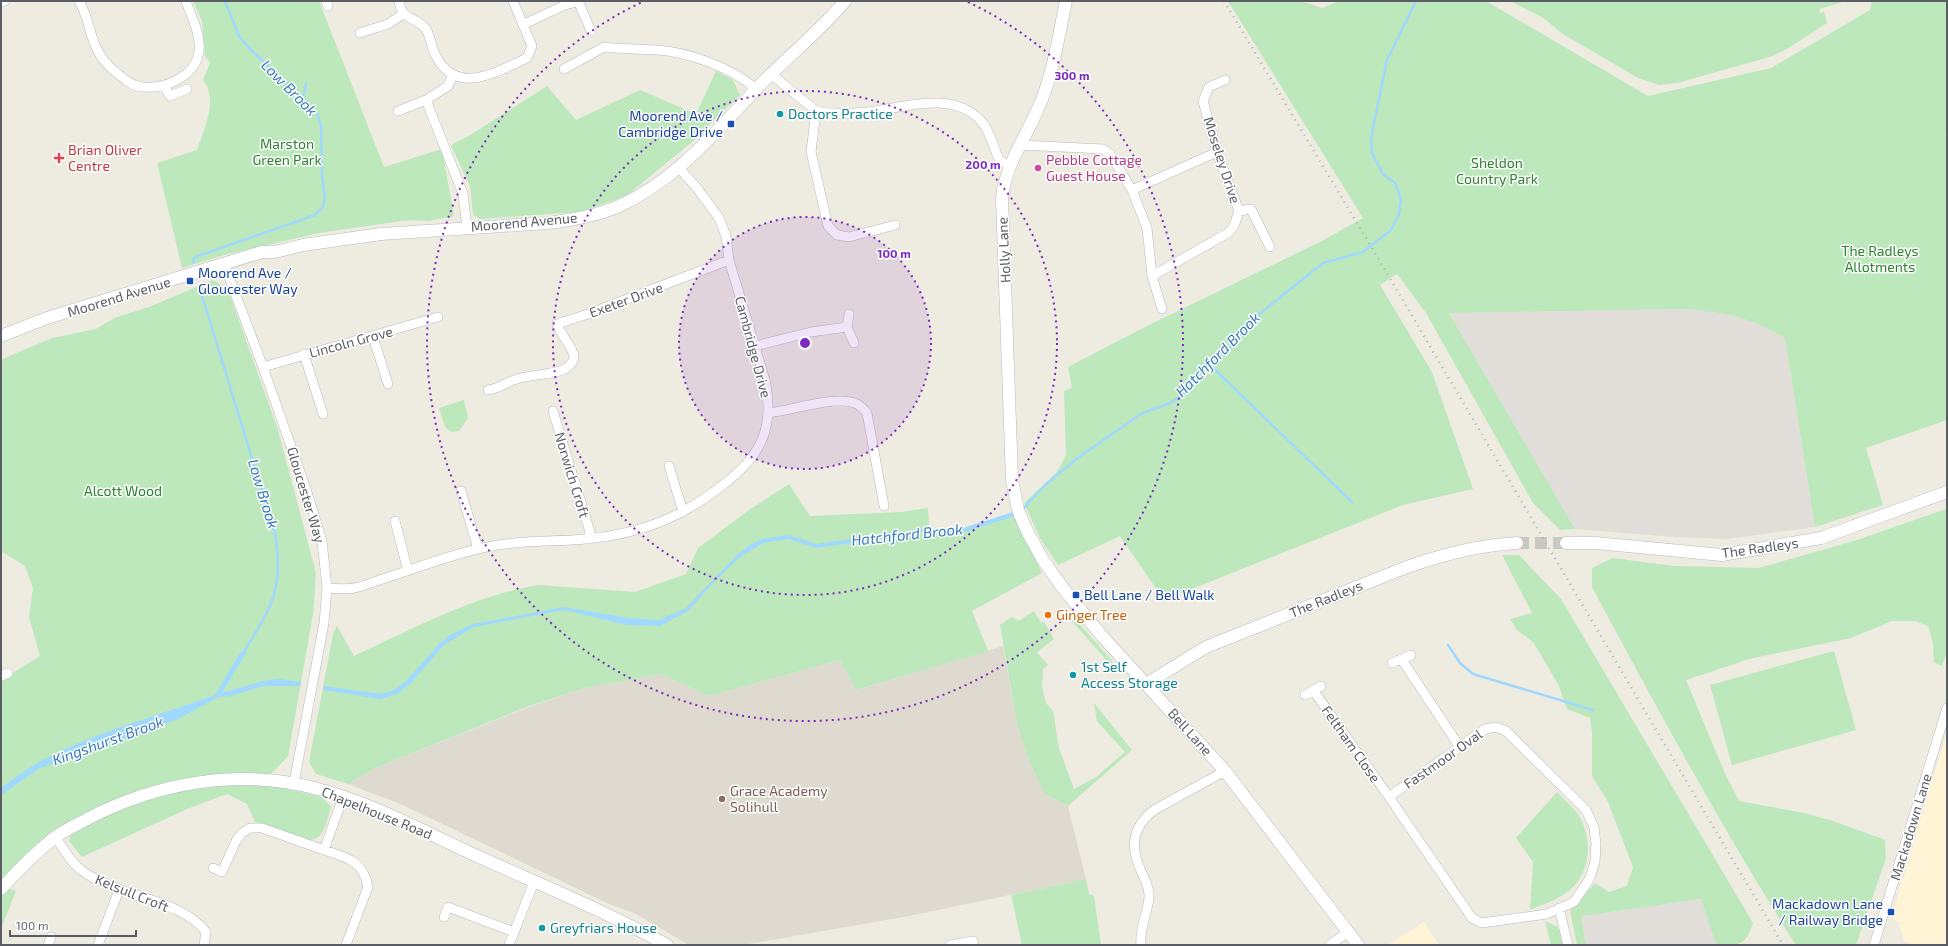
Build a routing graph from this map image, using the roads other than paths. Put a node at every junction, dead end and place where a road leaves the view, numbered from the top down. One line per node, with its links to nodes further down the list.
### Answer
1 (5, 1): 8 (street)
2 (79, 1): 18 (street)
3 (186, 1): 18 (street)
4 (399, 1): 10 (street)
5 (513, 1): 11 (street)
6 (846, 1): 15 (street, Moorend Avenue)
7 (1066, 1): 24 (street, Holly Lane)
8 (1, 2)
9 (577, 2): 11 (street); 12 (street)
10 (403, 14): 13 (street); 16 (street)
11 (524, 24): 16 (street)
12 (591, 31)
13 (360, 33)
14 (564, 69): 20 (street)
15 (771, 74): 20 (street, Moorend Avenue); 23 (street)
16 (453, 75): 21 (street)
17 (1225, 80): 25 (street, Moseley Drive)
18 (164, 85): 19 (street)
19 (187, 89)
20 (756, 89): 27 (street, Moorend Avenue)
21 (426, 100): 22 (street); 31 (street)
22 (398, 111)
23 (816, 111): 26 (street); 30 (street)
24 (1020, 145): 26 (street, Holly Lane); 28 (street)
25 (1217, 152): 28 (street); 29 (street, Moseley Drive)
26 (1009, 165): 56 (street, Holly Lane)
27 (679, 168): 31 (street, Moorend Avenue); 33 (street, Cambridge Drive)
28 (1132, 190): 35 (street)
29 (1239, 211): 32 (street); 35 (street, Moseley Drive)
30 (895, 225)
31 (467, 228): 34 (street, Moorend Avenue)
32 (1270, 247)
33 (730, 260): 43 (street, Cambridge Drive); 47 (street, Exeter Drive)
34 (224, 264): 40 (street, Moorend Avenue); 45 (street, Gloucester Way)
35 (1152, 276): 36 (street)
36 (1162, 309)
37 (849, 314): 39 (street)
38 (438, 317): 41 (street, Lincoln Grove)
39 (847, 327): 42 (street); 43 (street)
40 (1, 336)
41 (373, 337): 44 (street, Lincoln Grove); 46 (street)
42 (854, 343)
43 (755, 346): 49 (street, Cambridge Drive)
44 (304, 354): 45 (street, Lincoln Grove); 50 (street)
45 (263, 367): 63 (street, Gloucester Way)
46 (388, 384)
47 (488, 390)
48 (552, 411): 58 (street, Norwich Croft)
49 (768, 413): 54 (street); 55 (street, Cambridge Drive)
50 (323, 414)
51 (669, 466): 55 (street)
52 (461, 491): 61 (street)
53 (1947, 492): 60 (street, The Radleys)
54 (884, 506)
55 (683, 512): 58 (street, Cambridge Drive)
56 (1020, 515): 67 (street, Bell Lane)
57 (395, 521): 62 (street)
58 (588, 539): 61 (street, Cambridge Drive)
59 (1517, 543): 67 (street, The Radleys)
60 (1566, 543)
61 (478, 549): 62 (street, Cambridge Drive)
62 (408, 571): 63 (street, Cambridge Drive)
63 (327, 588): 72 (street, Gloucester Way)
64 (1411, 655): 65 (street)
65 (1402, 660): 66 (street); 70 (street)
66 (1392, 662)
67 (1146, 684): 71 (street, Bell Lane)
68 (1313, 690): 74 (street, Feltham Close)
69 (1947, 708): 96 (street, Mackadown Lane)
70 (1459, 746): 74 (street, Fastmoor Oval); 81 (street, Fastmoor Oval)
71 (1225, 771): 84 (street, Bell Lane); 92 (street)
72 (294, 784): 73 (street, Chapelhouse Road); 75 (street, Chapelhouse Road)
73 (343, 797): 76 (street); 78 (street, Chapelhouse Road)
74 (1389, 797): 81 (street, Fastmoor Oval)
75 (55, 837): 79 (street, Chapelhouse Road); 80 (street, Kelsull Croft)
76 (324, 850): 77 (street); 87 (street)
77 (213, 868)
78 (534, 882): 83 (street); 89 (street, Chapelhouse Road)
79 (1, 889)
80 (119, 890): 85 (street); 86 (street, Kelsull Croft)
81 (1559, 908): 95 (street)
82 (444, 917): 83 (street)
83 (514, 932): 88 (street)
84 (1348, 932): 93 (street); 94 (street, Bell Lane)
85 (98, 945)
86 (204, 945)
87 (346, 945)
88 (509, 945)
89 (667, 945)
90 (950, 945): 91 (street)
91 (974, 945)
92 (1140, 945)
93 (1330, 945)
94 (1358, 945)
95 (1568, 945)
96 (1874, 945)

